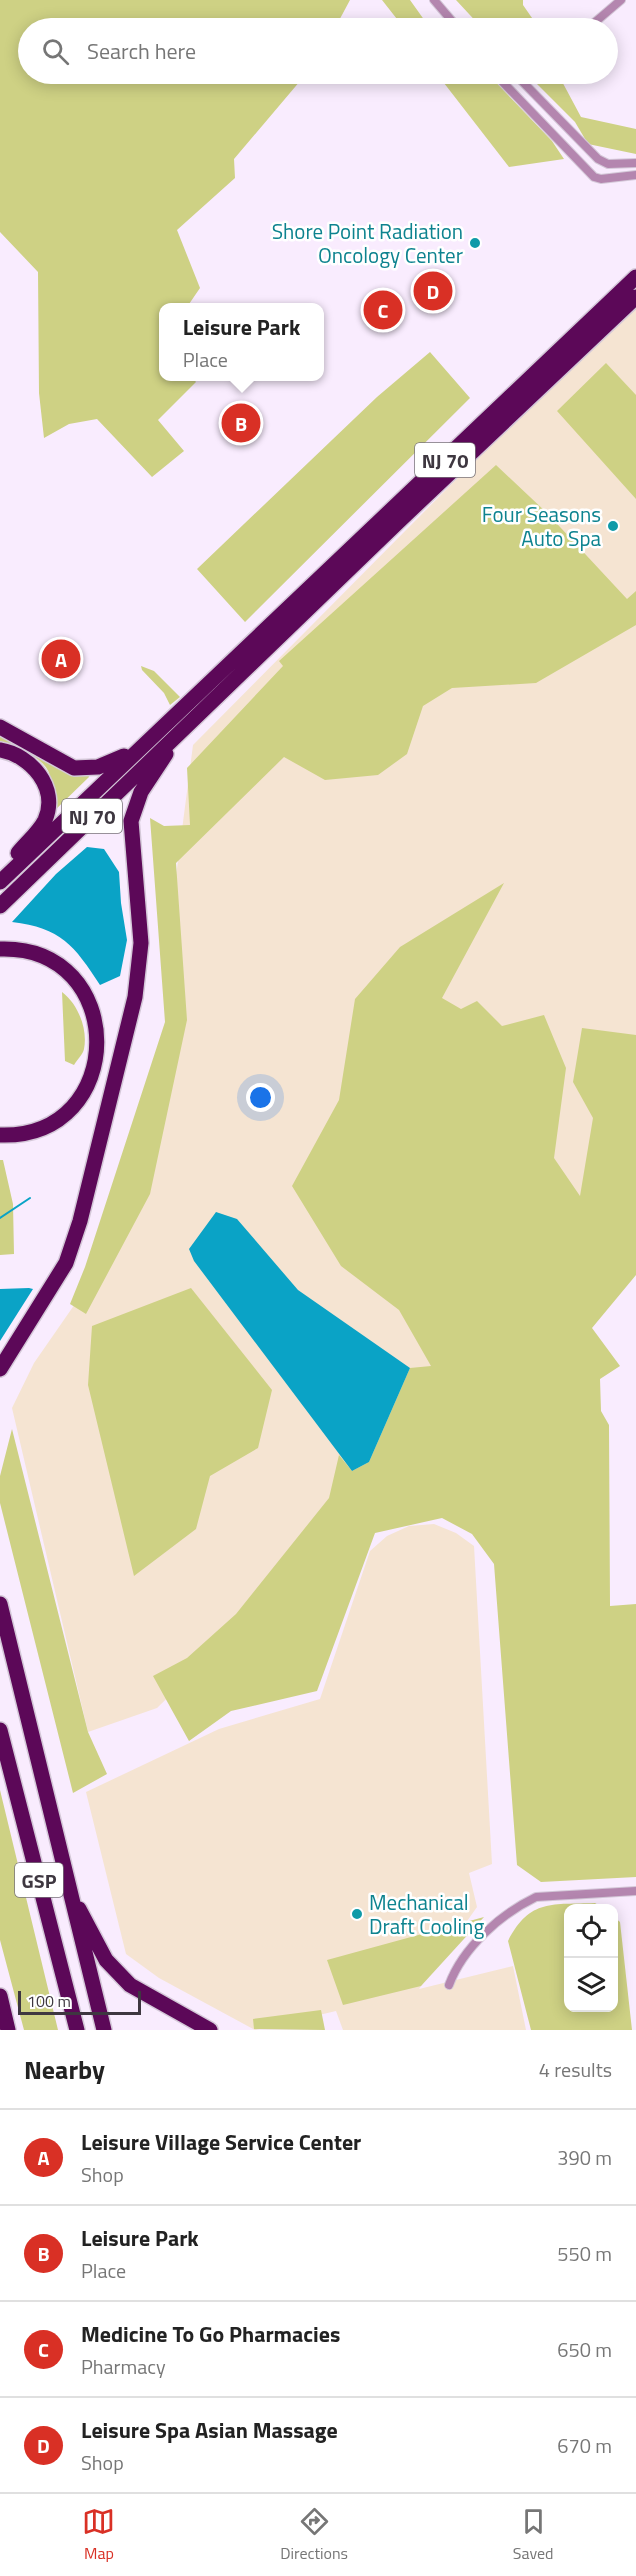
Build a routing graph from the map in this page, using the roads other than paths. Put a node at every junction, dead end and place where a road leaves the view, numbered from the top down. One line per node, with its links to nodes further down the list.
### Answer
1 (434, 0): 3 (street)
2 (621, 0): 4 (street)
3 (450, 18)
4 (597, 18)
5 (508, 84): 8 (street)
6 (525, 84): 7 (street)
7 (636, 163)
8 (636, 175)
9 (636, 277): 13 (highway, NJ 70)
10 (636, 297): 12 (highway, NJ 70)
11 (0, 727): 13 (highway)
12 (185, 727): 16 (highway, NJ 70); 19 (highway)
13 (145, 744): 15 (highway, NJ 70)
14 (0, 750): 15 (highway)
15 (3, 879)
16 (0, 906)
17 (0, 949): 18 (highway)
18 (0, 1135)
19 (0, 1369)
20 (0, 1604): 22 (highway)
21 (0, 1730): 27 (highway, GSP)
22 (67, 1885): 28 (highway); 29 (highway)
23 (636, 1891): 24 (street)
24 (449, 1985)
25 (0, 1996): 26 (highway)
26 (8, 2030)
27 (77, 2030)
28 (104, 2030)
29 (210, 2030)

